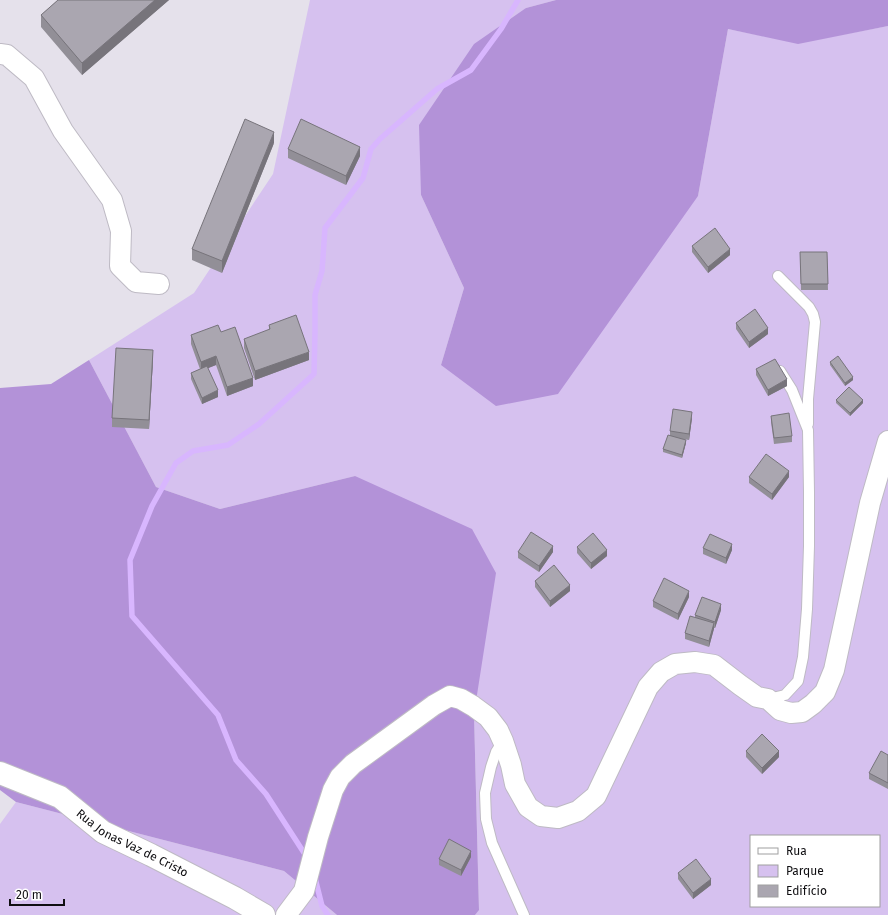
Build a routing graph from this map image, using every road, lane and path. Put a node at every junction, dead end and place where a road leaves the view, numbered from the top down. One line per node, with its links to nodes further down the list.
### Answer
1 (0, 54): 3 (street)
2 (778, 276): 5 (lane)
3 (159, 284)
4 (780, 371): 5 (lane)
5 (808, 430): 8 (lane)
6 (888, 441): 7 (street)
7 (884, 467): 8 (street)
8 (768, 699): 9 (street)
9 (503, 741): 12 (street); 13 (lane)
10 (0, 773): 11 (street, Rua Jonas Vaz de Cristo)
11 (264, 915)
12 (286, 915)
13 (524, 915)

